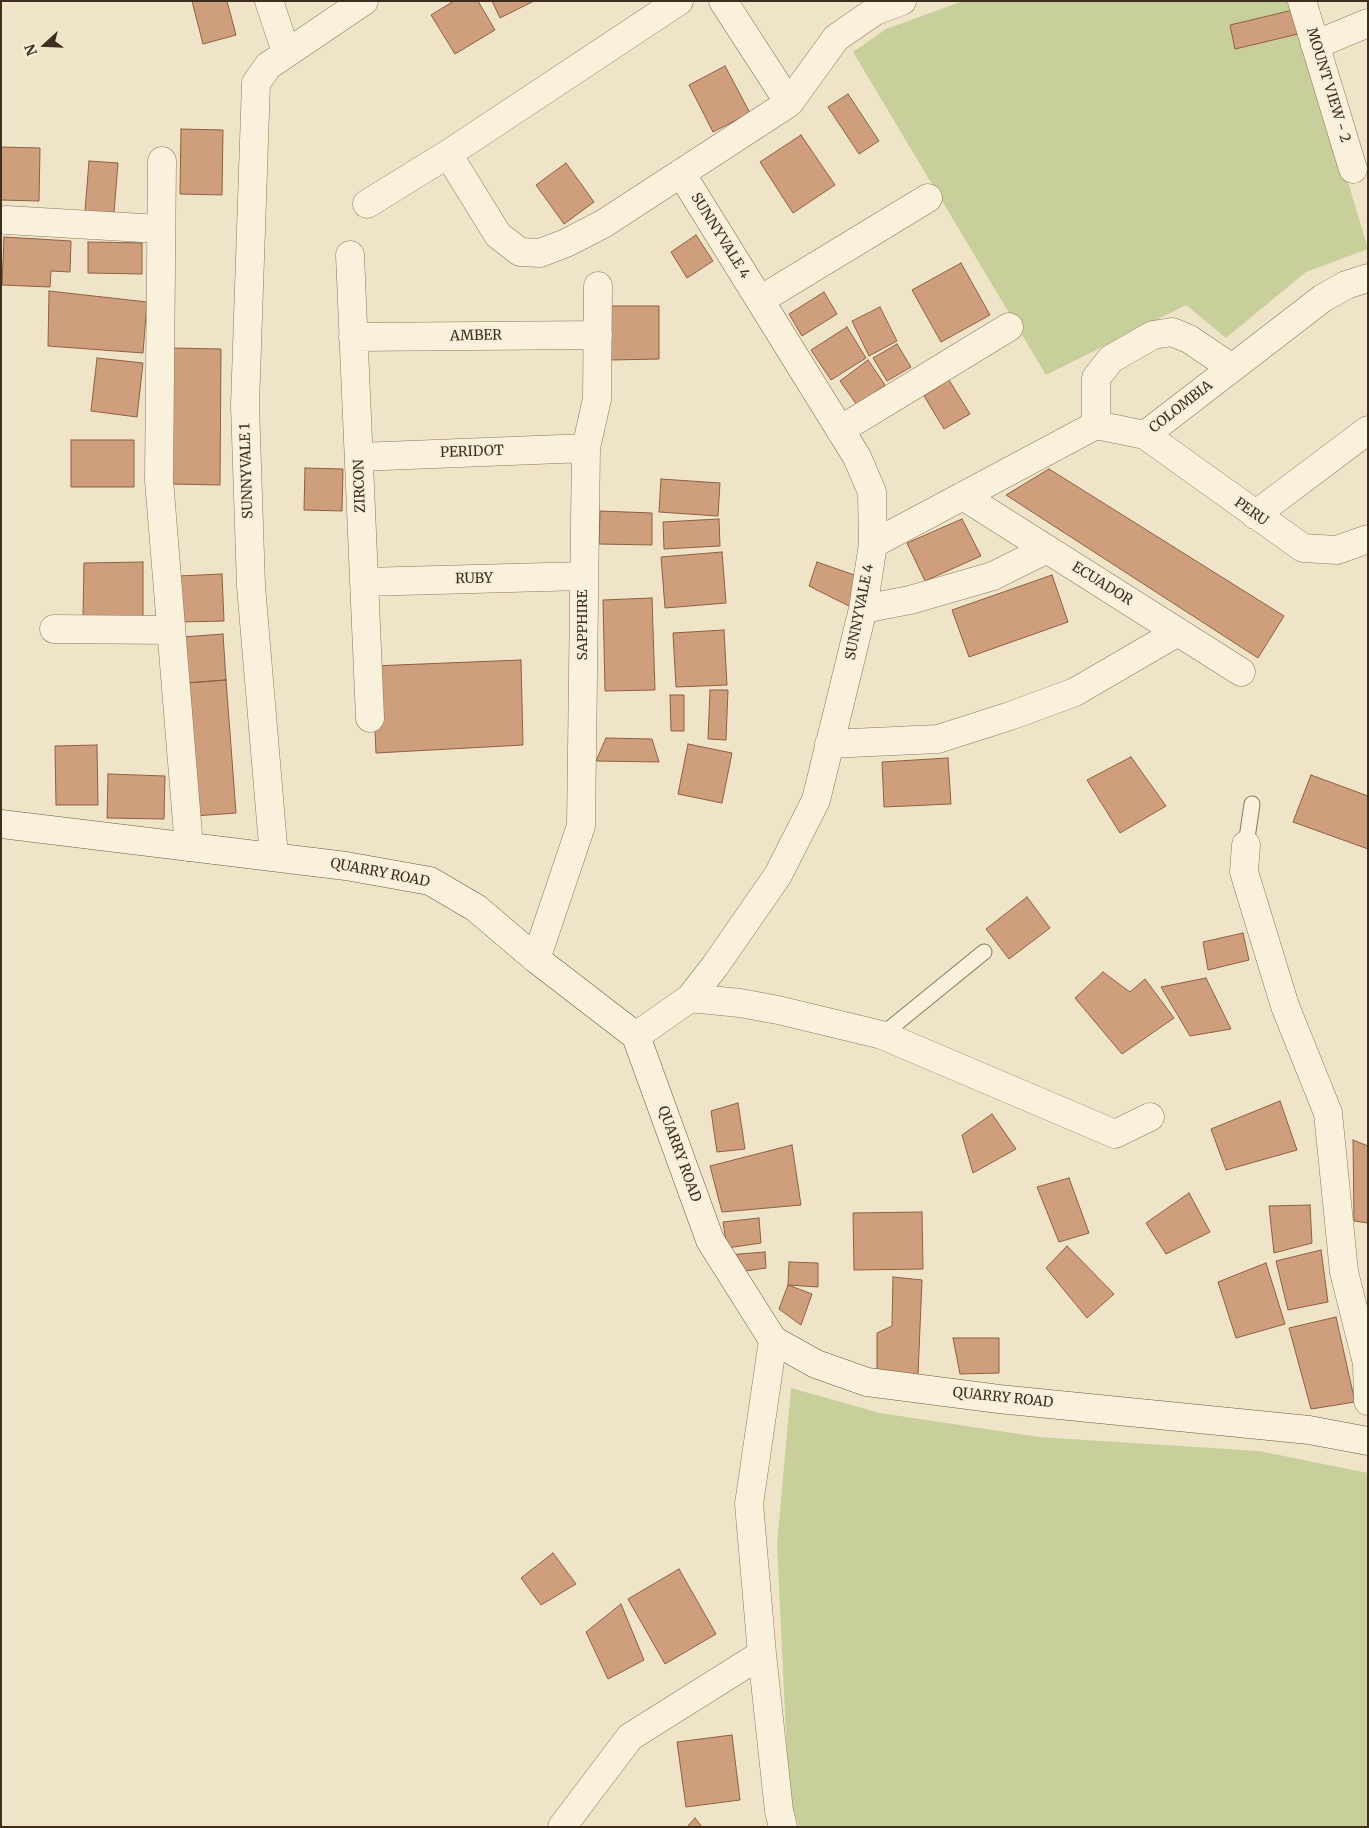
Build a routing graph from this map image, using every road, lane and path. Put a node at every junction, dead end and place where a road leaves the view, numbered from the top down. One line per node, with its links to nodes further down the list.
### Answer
1 (269, 1): 9 (street)
2 (364, 1): 9 (street)
3 (679, 1): 11 (street)
4 (723, 1): 10 (street)
5 (902, 1): 10 (street)
6 (1302, 1): 8 (street, MOUNT VIEW - 2)
7 (1368, 23): 8 (street)
8 (1315, 44): 13 (street, MOUNT VIEW - 2)
9 (286, 52): 51 (street, SUNNYVALE 1)
10 (789, 103): 14 (street)
11 (448, 154): 14 (street); 16 (street)
12 (162, 161): 18 (street)
13 (1353, 169)
14 (682, 173): 22 (street, SUNNYVALE 4)
15 (928, 198): 22 (street)
16 (368, 204)
17 (6, 220): 18 (street)
18 (160, 229): 42 (street)
19 (350, 255): 25 (street, ZIRCON)
20 (1368, 278): 26 (street, COLOMBIA)
21 (598, 286): 24 (street, SAPPHIRE)
22 (760, 300): 28 (street, SUNNYVALE 4)
23 (1009, 327): 28 (street)
24 (598, 334): 25 (street, AMBER); 31 (street, SAPPHIRE)
25 (353, 337): 32 (street, ZIRCON)
26 (1232, 368): 27 (street); 30 (street, COLOMBIA)
27 (1096, 425): 30 (street, COLOMBIA); 33 (street)
28 (840, 430): 36 (street, SUNNYVALE 4)
29 (1368, 430): 34 (street)
30 (1145, 435): 34 (street, PERU)
31 (586, 448): 32 (street, PERIDOT); 38 (street, SAPPHIRE)
32 (359, 457): 39 (street, ZIRCON)
33 (963, 496): 36 (street); 37 (street, ECUADOR)
34 (1255, 515): 35 (street, PERU)
35 (1368, 538)
36 (873, 544): 40 (street, SUNNYVALE 4)
37 (1048, 549): 40 (street); 43 (street, ECUADOR)
38 (583, 576): 39 (street, RUBY); 53 (street, SAPPHIRE)
39 (364, 582): 45 (street, ZIRCON)
40 (863, 609): 46 (street, SUNNYVALE 4)
41 (54, 629): 42 (street)
42 (170, 630): 50 (street)
43 (1178, 632): 44 (street, ECUADOR); 46 (street)
44 (1241, 672)
45 (370, 718)
46 (829, 744): 54 (street, SUNNYVALE 4)
47 (1252, 804): 49 (lane)
48 (1, 824): 50 (street, QUARRY ROAD)
49 (1246, 845): 59 (street)
50 (189, 847): 51 (street, QUARRY ROAD)
51 (274, 857): 53 (street, QUARRY ROAD)
52 (984, 952): 55 (lane)
53 (536, 958): 56 (street, QUARRY ROAD)
54 (690, 998): 55 (street); 56 (street, SUNNYVALE 4)
55 (882, 1035): 57 (street)
56 (636, 1036): 58 (street, QUARRY ROAD)
57 (1150, 1117)
58 (773, 1340): 60 (street, QUARRY ROAD); 61 (street)
59 (1368, 1401)
60 (1368, 1440)
61 (762, 1654): 62 (street); 63 (street)
62 (562, 1827)
63 (783, 1827)

